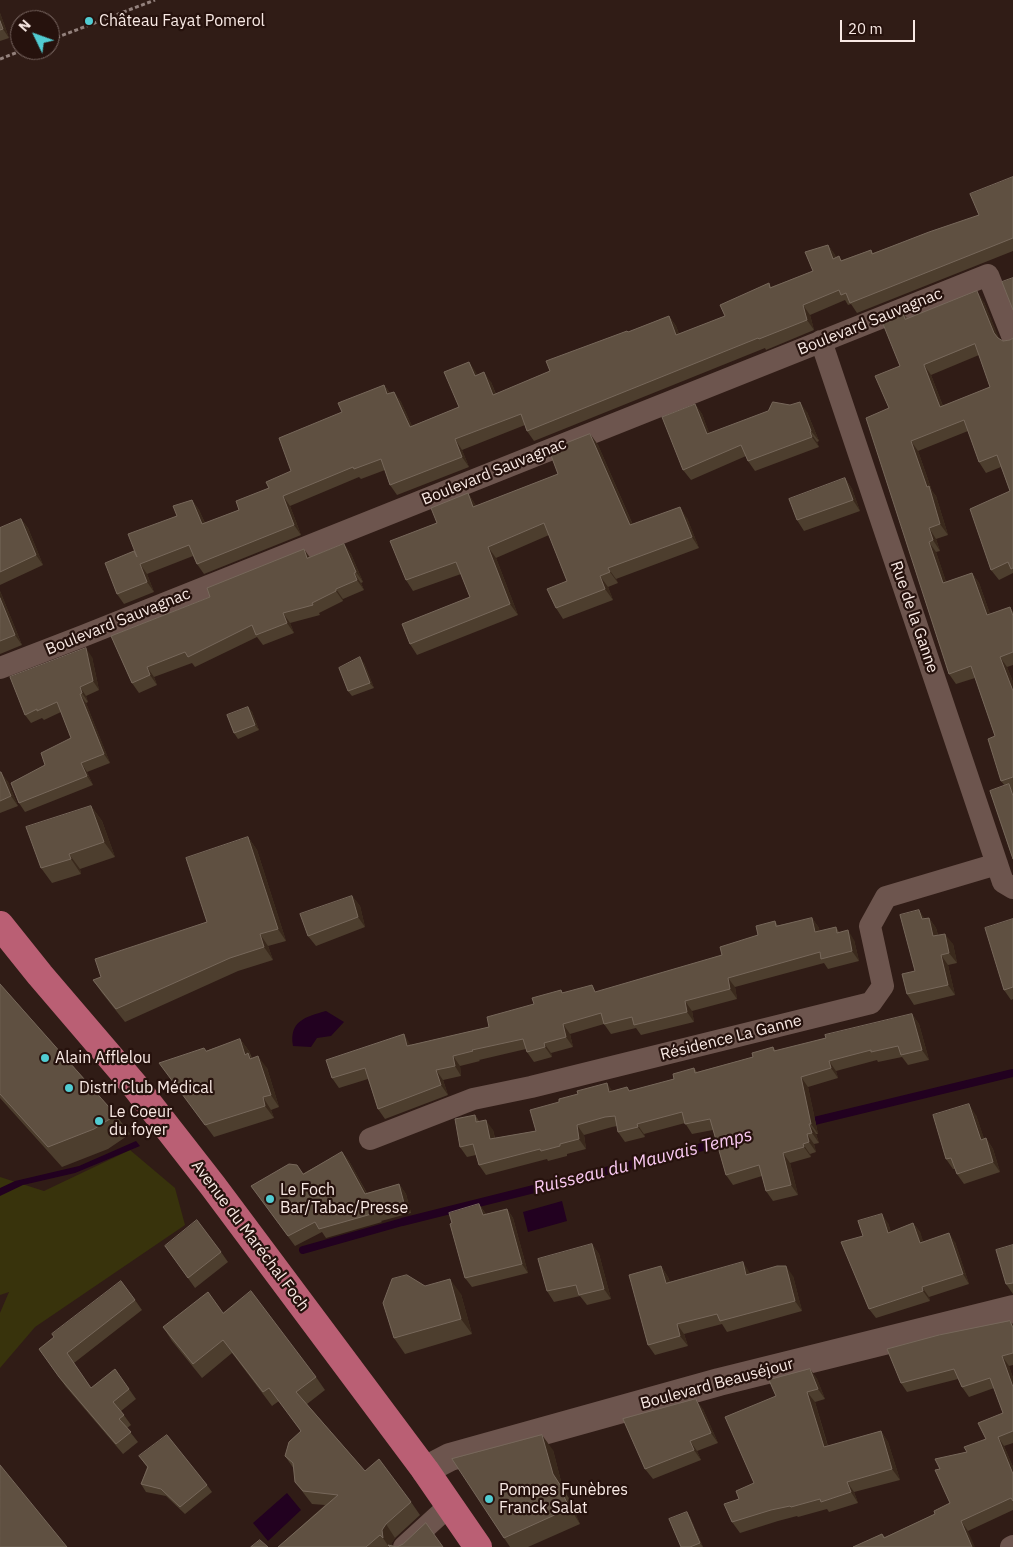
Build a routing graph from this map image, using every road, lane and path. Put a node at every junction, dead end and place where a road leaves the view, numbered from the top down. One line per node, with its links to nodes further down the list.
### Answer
1 (155, 0): 2 (path)
2 (60, 36)
3 (1013, 338): 4 (street, Boulevard Sauvagnac)
4 (822, 341): 5 (street, Boulevard Sauvagnac); 6 (street, Rue de la Ganne)
5 (0, 668)
6 (997, 864): 7 (street, Rue de la Ganne); 9 (street, Résidence La Ganne)
7 (1013, 888)
8 (3, 930): 11 (main road, Avenue du Maréchal Foch)
9 (370, 1139)
10 (1013, 1309): 11 (street, Boulevard Beauséjour)
11 (424, 1470): 12 (main road, Avenue du Maréchal Foch)
12 (450, 1506): 13 (street); 14 (main road, Avenue du Maréchal Foch)
13 (404, 1547)
14 (478, 1547)

